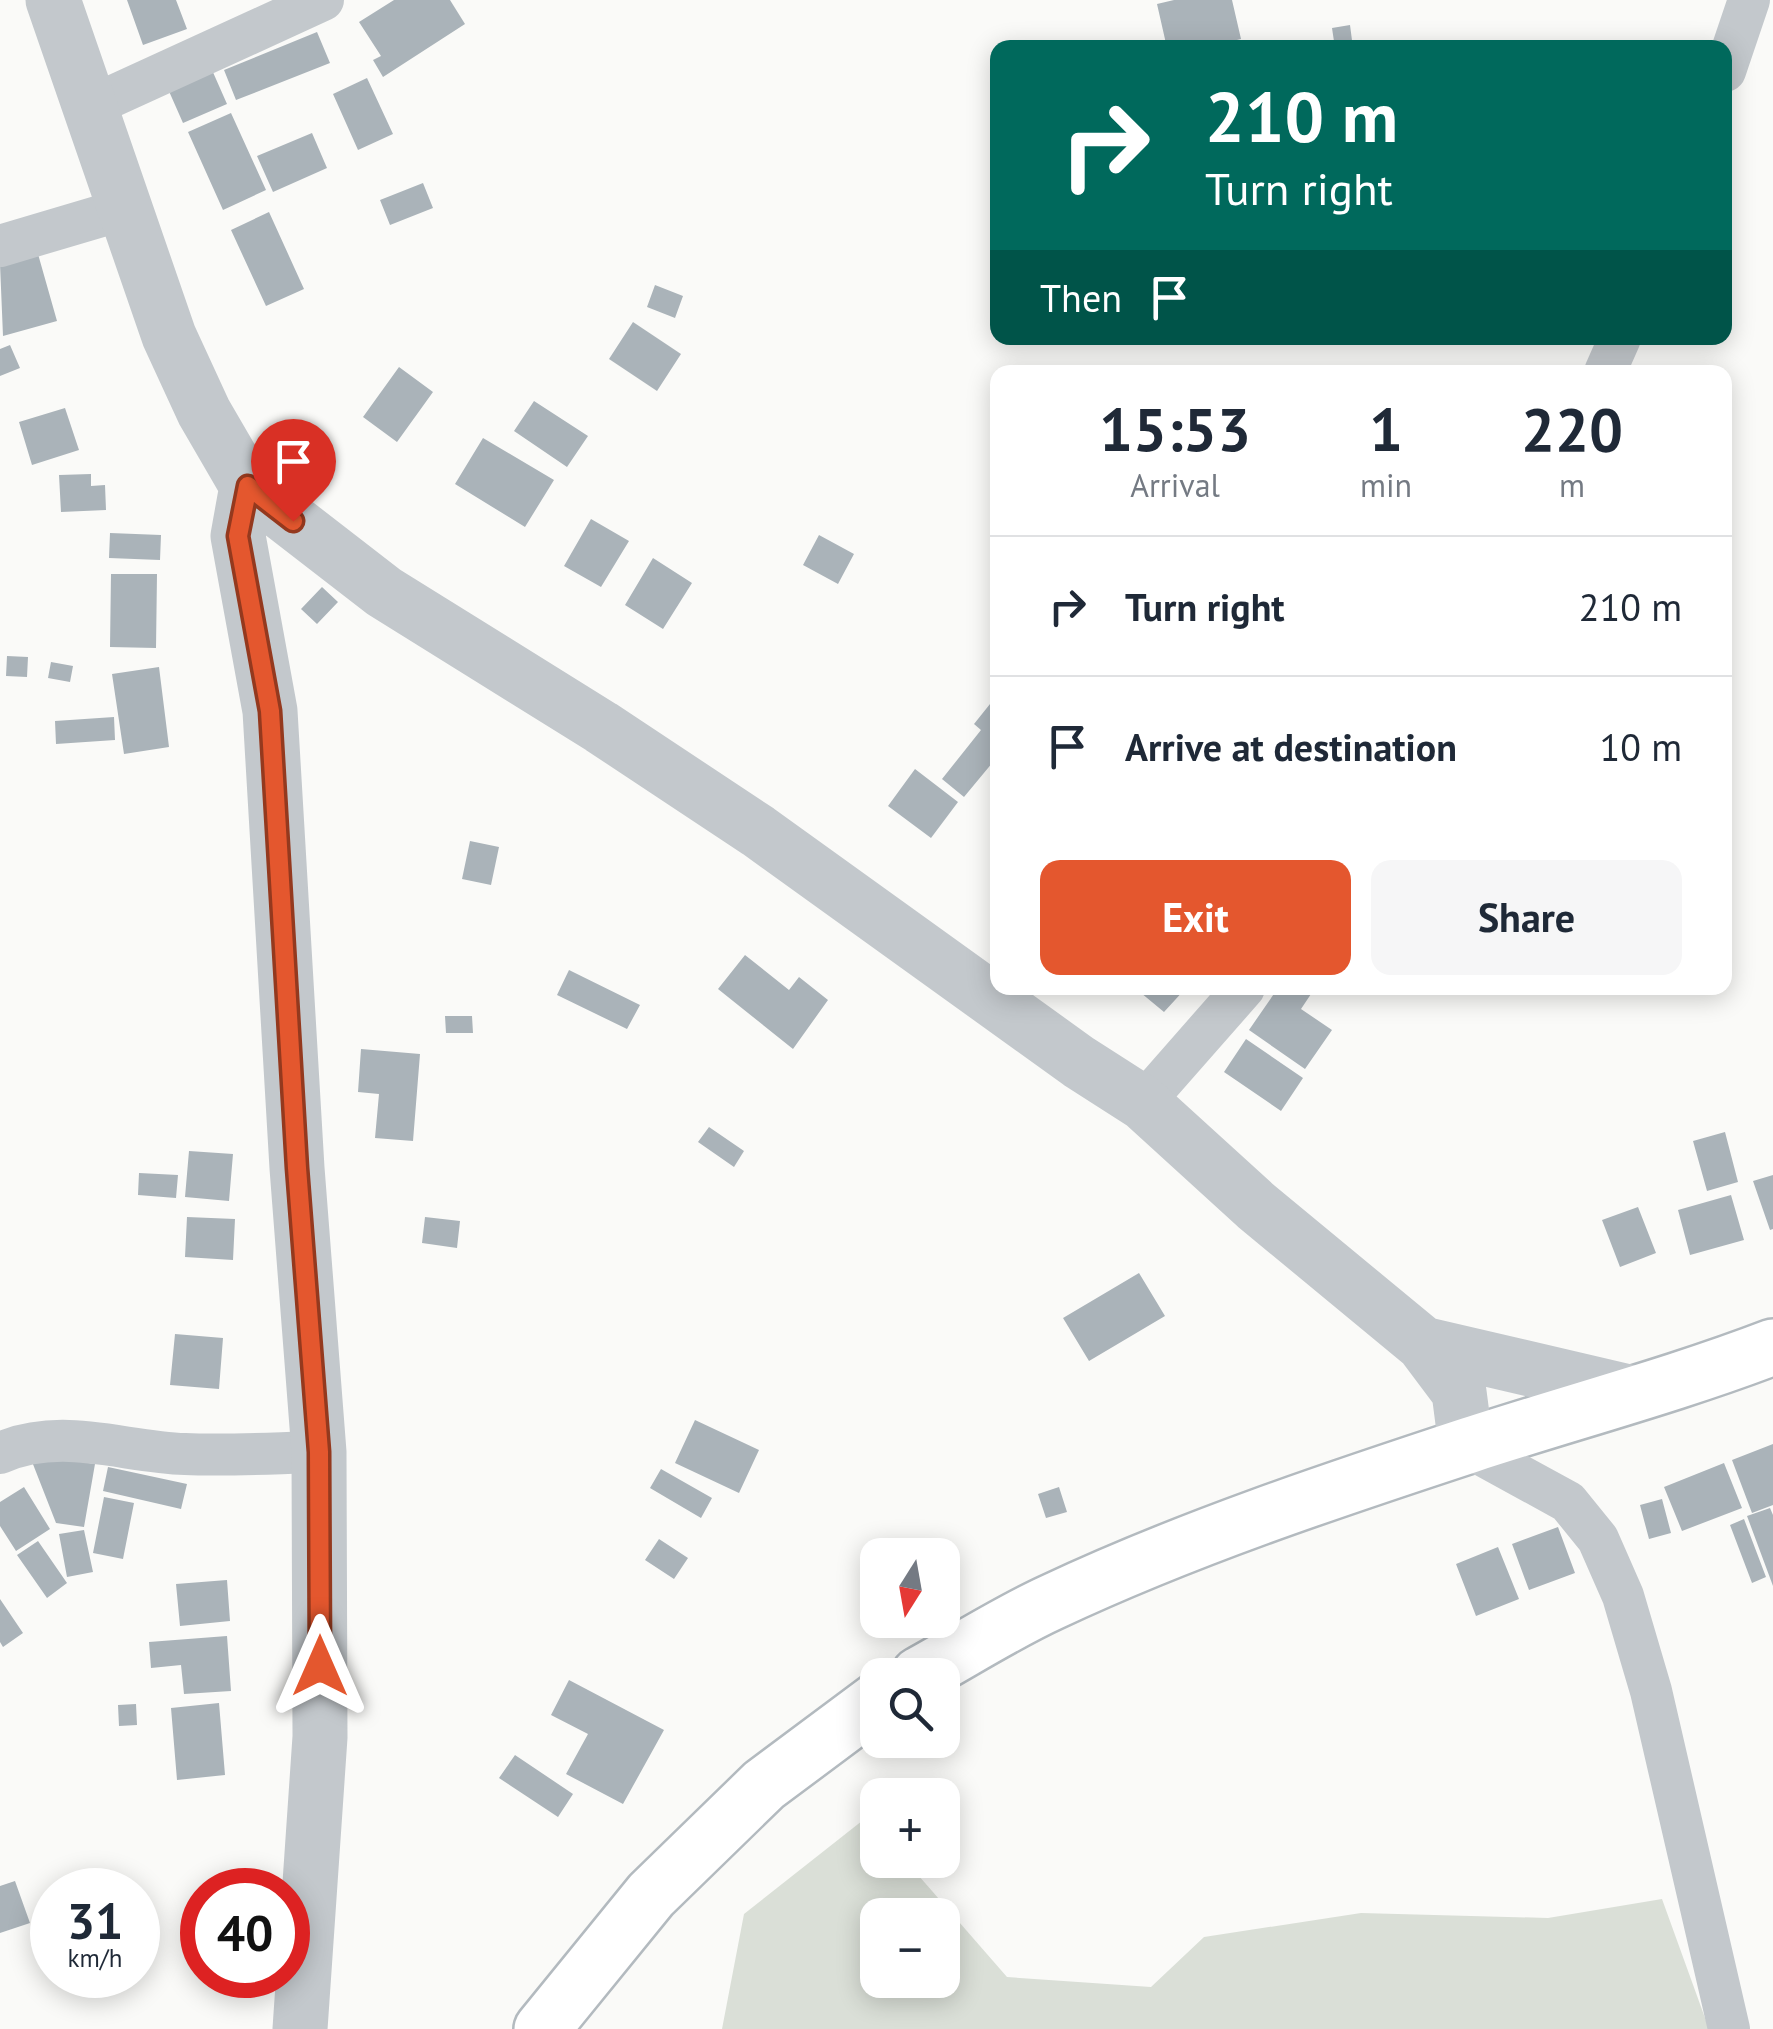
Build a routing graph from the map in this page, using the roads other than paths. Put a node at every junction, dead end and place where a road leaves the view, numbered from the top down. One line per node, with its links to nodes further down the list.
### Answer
1 (54, 0): 5 (street)
2 (323, 0): 5 (street)
3 (1749, 0): 4 (street)
4 (1732, 50)
5 (89, 107): 6 (street)
6 (128, 208): 7 (street); 8 (street)
7 (0, 246)
8 (248, 486): 10 (street); 15 (street)
9 (1238, 995): 10 (street)
10 (1143, 1103): 11 (street)
11 (1423, 1344): 13 (street); 14 (street)
12 (1773, 1348): 13 (main road)
13 (1634, 1392): 14 (main road)
14 (1466, 1446): 17 (main road); 21 (street)
15 (319, 1452): 16 (street); 19 (street)
16 (0, 1453)
17 (949, 1658)
18 (860, 1714): 20 (main road)
19 (300, 2029)
20 (542, 2029)
21 (1729, 2029)

